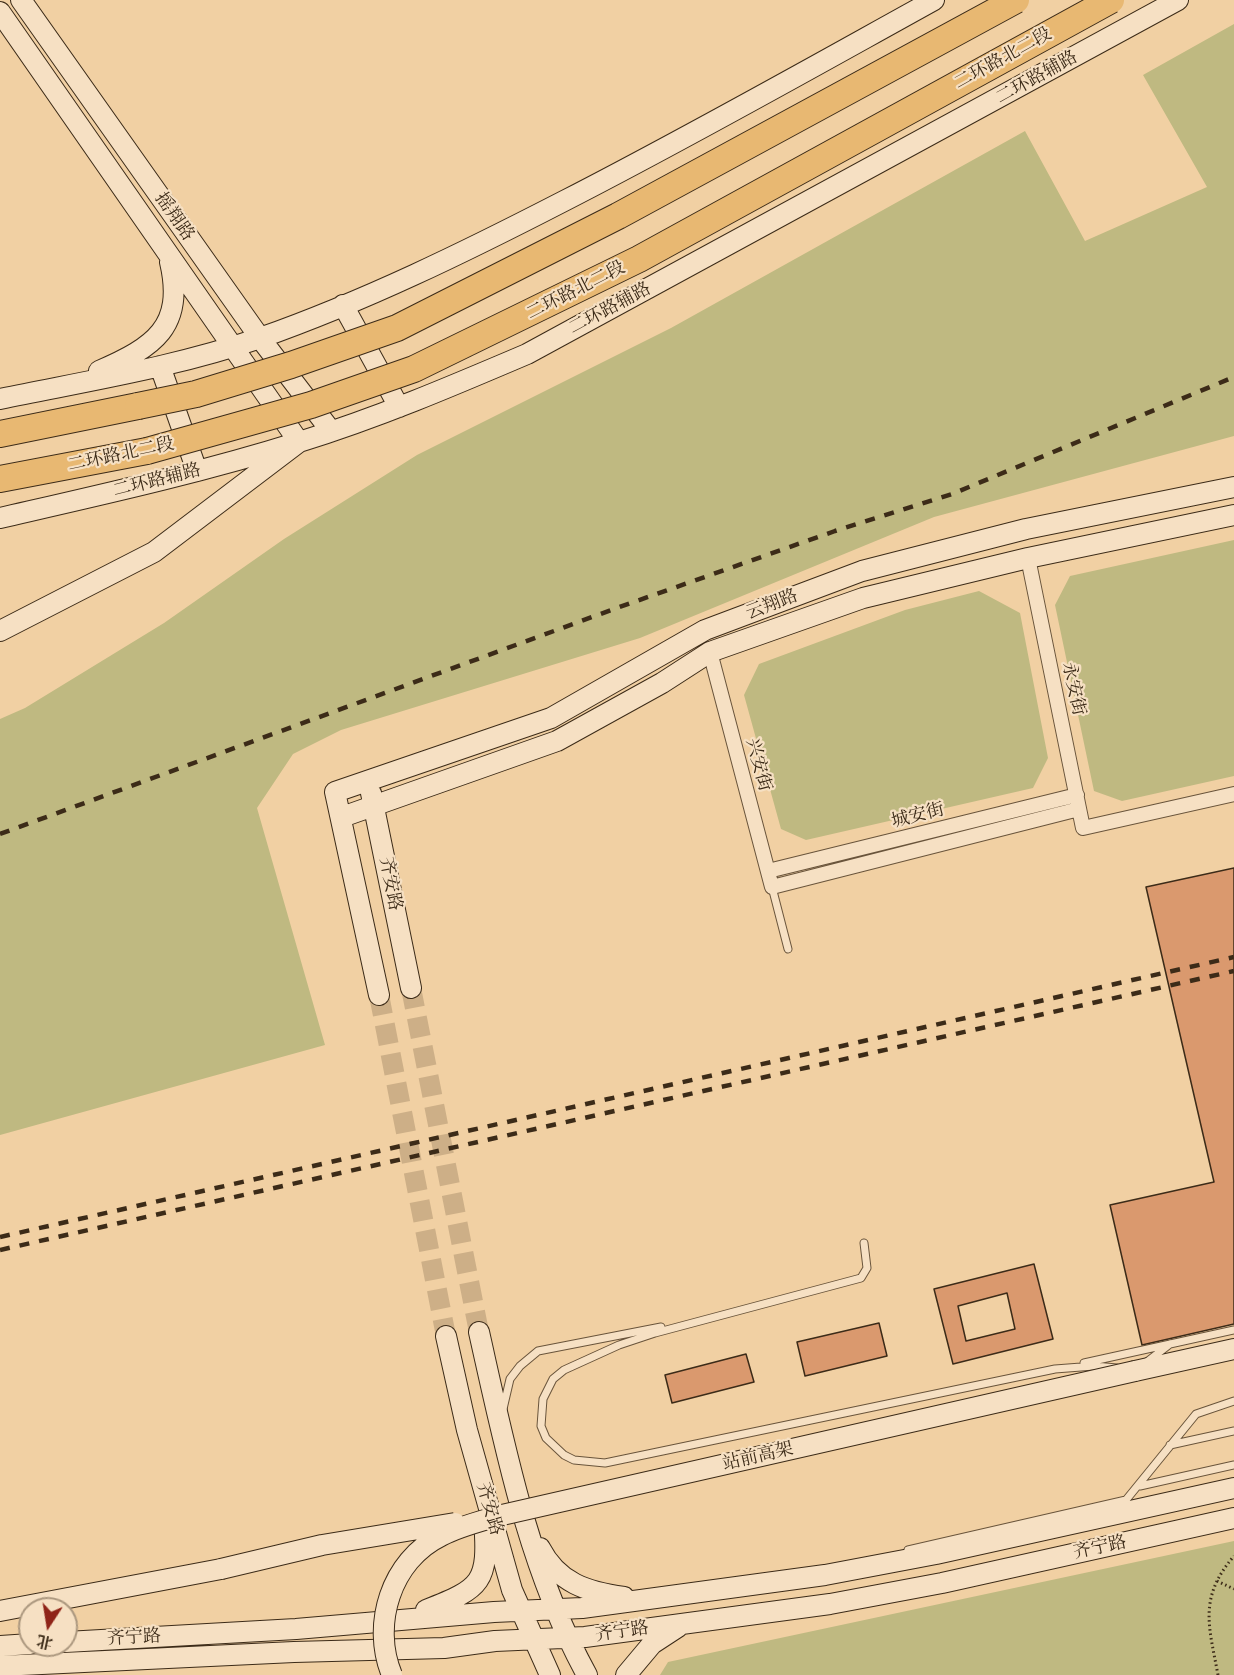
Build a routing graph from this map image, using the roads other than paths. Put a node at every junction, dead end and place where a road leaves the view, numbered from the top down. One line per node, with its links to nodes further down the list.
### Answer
1 (21, 0): 9 (street, 摇翔路)
2 (934, 0): 8 (street)
3 (1016, 0): 16 (highway, bridge)
4 (1111, 0): 19 (highway, 二环路北二段, bridge)
5 (1178, 0): 14 (street, 二环路辅路)
6 (0, 12): 7 (street, 摇翔路)
7 (167, 251): 10 (street, 摇翔路); 12 (street)
8 (343, 305): 9 (street); 14 (street)
9 (260, 338): 10 (street); 15 (street, 摇翔路)
10 (233, 346): 11 (street); 17 (street, 摇翔路)
11 (160, 366): 12 (street); 18 (street)
12 (67, 385): 13 (street)
13 (0, 399)
14 (399, 407): 15 (street, 二环路辅路)
15 (331, 431): 17 (street, 二环路辅路)
16 (2, 433)
17 (299, 442): 18 (street, 二环路辅路); 24 (street)
18 (197, 471): 22 (street, 二环路辅路)
19 (5, 478)
20 (1234, 487): 26 (street, 云翔路)
21 (1234, 515): 23 (street, 云翔路)
22 (0, 518)
23 (1028, 558): 25 (street, 云翔路); 29 (street, 永安街)
24 (0, 631)
25 (710, 652): 30 (street, 云翔路); 32 (street, 兴安街)
26 (368, 780): 27 (street, 云翔路); 30 (street, 齐安路)
27 (335, 792): 31 (street, 齐安路)
28 (1234, 794): 29 (street, 永安街)
29 (1078, 802): 32 (street, 城安街); 33 (street, 城安街)
30 (374, 805): 31 (street, 云翔路); 35 (street, 齐安路)
31 (342, 817): 36 (street, 齐安路)
32 (768, 871): 33 (street, 兴安街)
33 (772, 887): 34 (lane)
34 (788, 950)
35 (411, 988)
36 (379, 995)
37 (864, 1243): 38 (lane)
38 (694, 1322): 44 (lane); 47 (lane)
39 (1234, 1330): 42 (lane)
40 (479, 1332): 47 (street)
41 (446, 1336): 51 (street, 齐安路)
42 (1170, 1344): 44 (lane); 45 (lane)
43 (1234, 1349): 45 (street, 站前高架)
44 (1054, 1370): 45 (lane)
45 (1135, 1371): 54 (street, 站前高架, bridge)
46 (1234, 1401): 49 (lane)
47 (500, 1423): 56 (street)
48 (1234, 1431): 49 (lane)
49 (1170, 1445): 52 (lane)
50 (1234, 1465): 52 (lane)
51 (482, 1481): 60 (street, 齐安路); 62 (street)
52 (1140, 1486): 57 (lane)
53 (1234, 1488): 57 (street, 齐宁路)
54 (502, 1515): 61 (street, bridge); 70 (street, 站前高架, bridge)
55 (1234, 1518): 63 (street, 齐宁路)
56 (527, 1522): 58 (street); 59 (street)
57 (825, 1575): 58 (street, 齐宁路)
58 (648, 1599): 59 (street, 齐宁路)
59 (555, 1609): 60 (street, 齐宁路); 64 (street)
60 (521, 1610): 62 (street, 齐宁路); 65 (street, 齐安路)
61 (0, 1611)
62 (401, 1621): 66 (street, 齐宁路)
63 (687, 1623): 64 (street, 齐宁路); 73 (street)
64 (568, 1638): 65 (street, 齐宁路); 72 (street)
65 (533, 1639): 69 (street, 齐宁路); 71 (street, 齐安路)
66 (78, 1641)
67 (18, 1645): 68 (street)
68 (0, 1646)
69 (0, 1666)
70 (392, 1675)
71 (550, 1675)
72 (587, 1675)
73 (626, 1675)

